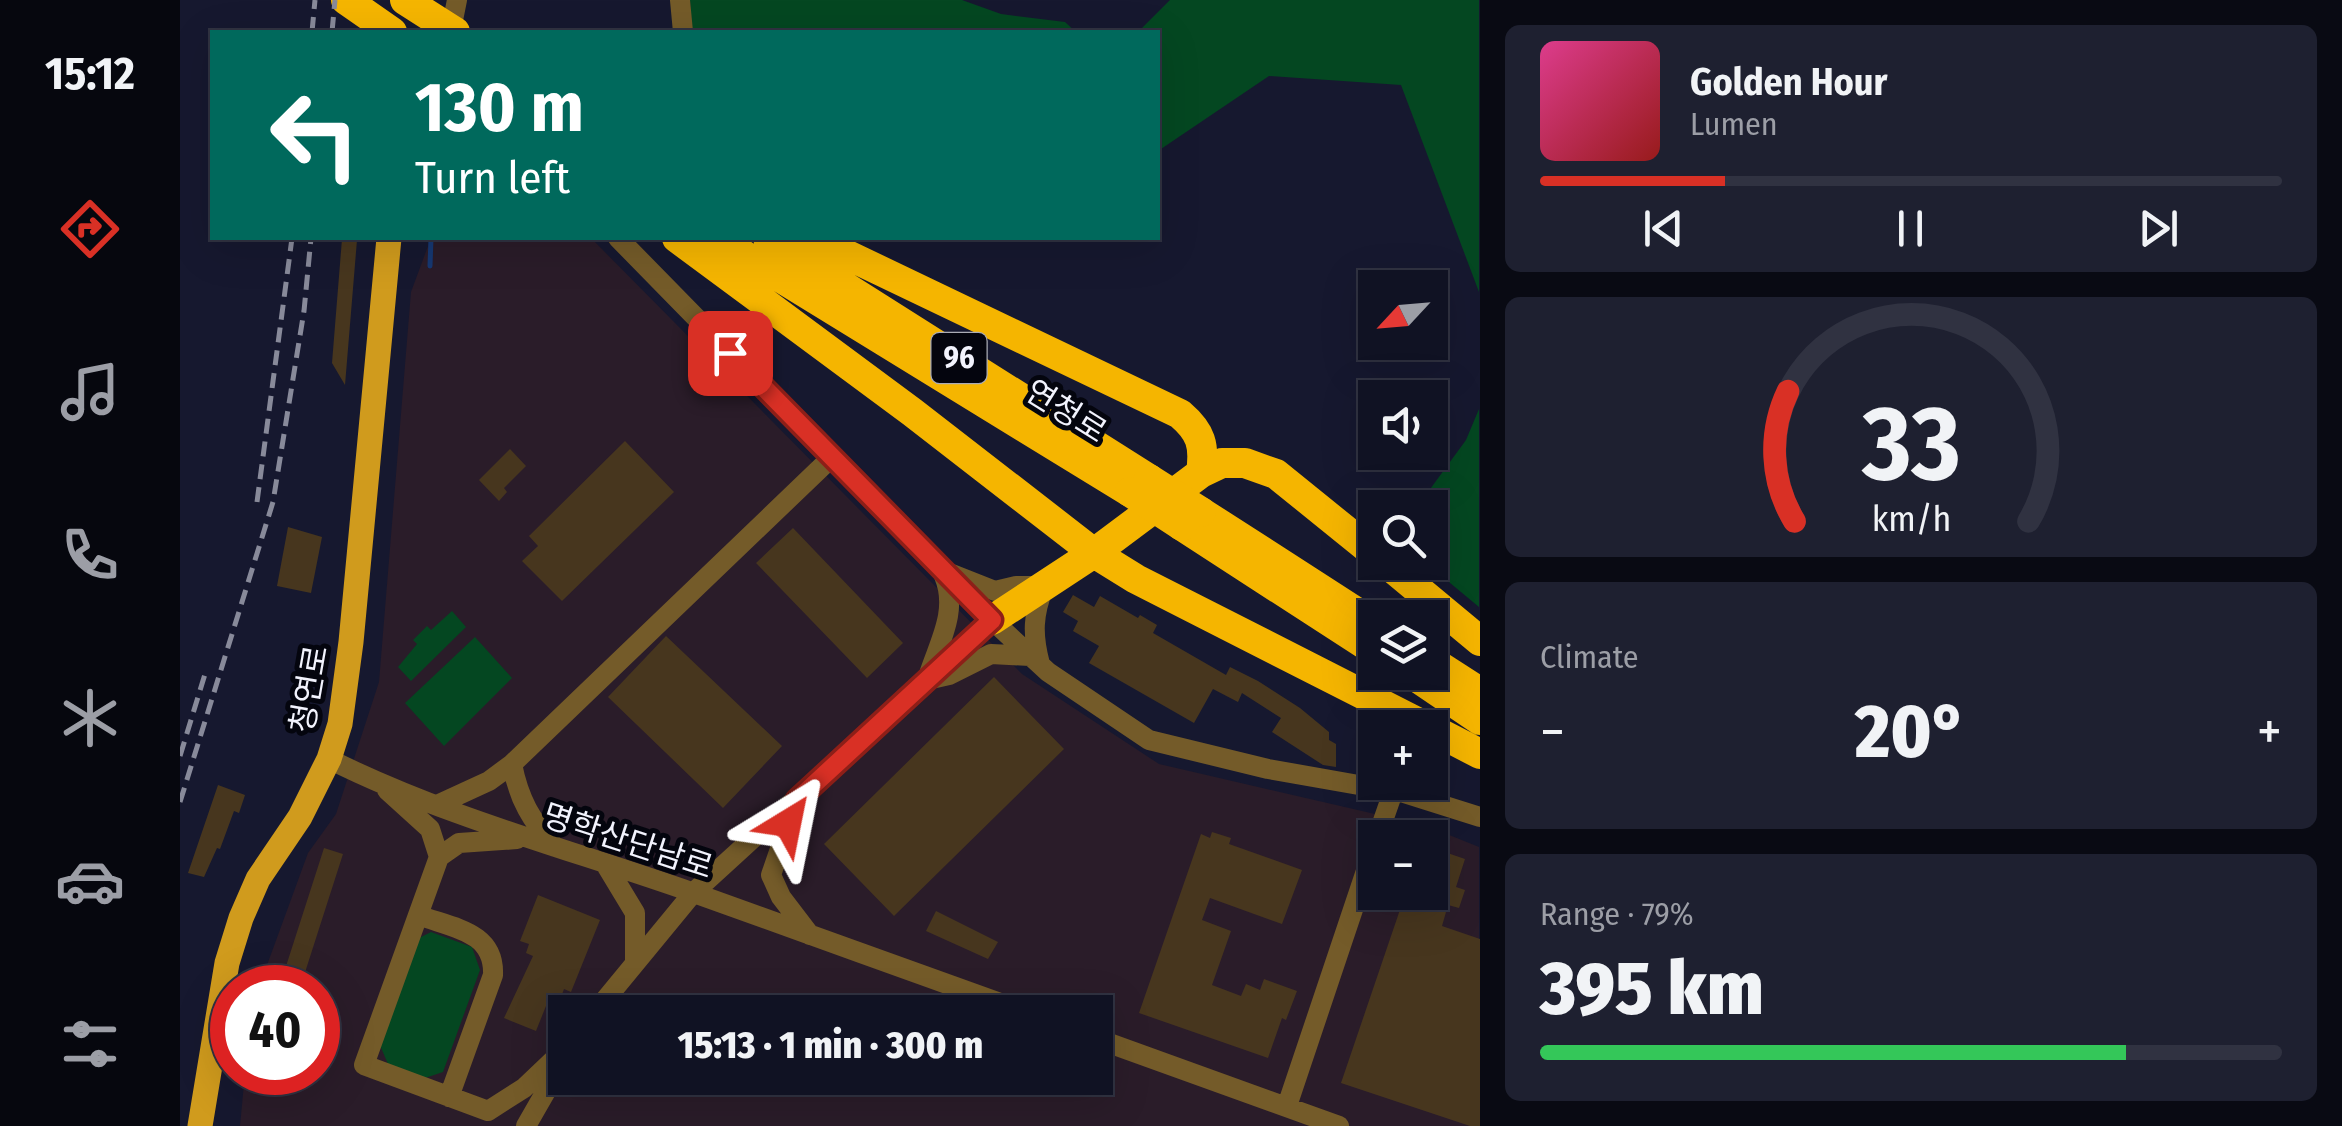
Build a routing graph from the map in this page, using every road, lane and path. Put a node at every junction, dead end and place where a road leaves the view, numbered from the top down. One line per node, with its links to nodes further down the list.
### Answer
1 (346, 0): 6 (highway)
2 (405, 0): 5 (highway, bridge)
3 (421, 0): 7 (main road)
4 (680, 0): 8 (street)
5 (454, 21)
6 (389, 30)
7 (416, 30)
8 (683, 30)
9 (620, 240): 15 (street)
10 (684, 240): 14 (highway)
11 (720, 240): 14 (highway, 연청로 / 96)
12 (816, 240): 16 (highway)
13 (390, 241): 38 (main road, 청연로)
14 (748, 256): 17 (highway); 18 (highway, 연청로 / 96, bridge)
15 (832, 457): 21 (street); 39 (street)
16 (1201, 473): 19 (highway); 20 (highway)
17 (1036, 507): 20 (highway); 24 (highway)
18 (1192, 519): 25 (highway, 연청로 / 96); 27 (highway, 연청로 / 96)
19 (1358, 540)
20 (1094, 553): 22 (highway); 24 (highway)
21 (942, 569): 24 (street); 26 (street); 31 (street)
22 (1131, 576): 24 (highway); 34 (highway)
23 (1407, 580): 28 (highway)
24 (1044, 586): 26 (highway); 29 (street)
25 (1358, 614)
26 (992, 620): 29 (street); 31 (street)
27 (1358, 639)
28 (1480, 641)
29 (1035, 661): 31 (street); 41 (street)
30 (1448, 672): 33 (highway)
31 (928, 680): 42 (street)
32 (1435, 690): 35 (highway)
33 (1480, 692)
34 (1394, 710)
35 (1480, 720)
36 (1448, 738): 37 (highway)
37 (1480, 754)
38 (329, 759): 40 (street, 명학산단남로); 63 (main road, 청연로)
39 (512, 764): 44 (street); 47 (street)
40 (382, 785): 44 (street, 명학산단남로); 48 (street)
41 (1358, 786)
42 (797, 800): 50 (street); 53 (street)
43 (1428, 800): 45 (street)
44 (439, 804): 46 (street, 명학산단남로)
45 (1480, 818)
46 (524, 838): 47 (street, 명학산단남로); 48 (street)
47 (556, 848): 49 (street, 명학산단남로)
48 (439, 858): 52 (street)
49 (606, 865): 50 (street, 명학산단남로); 54 (street)
50 (693, 893): 53 (street, 명학산단남로); 54 (street)
51 (1358, 895): 61 (street)
52 (418, 915): 60 (street); 60 (street)
53 (811, 936): 56 (street, 명학산단남로)
54 (635, 962): 55 (street)
55 (609, 995)
56 (977, 995)
57 (1113, 1044): 61 (street)
58 (548, 1066): 62 (street)
59 (548, 1088): 64 (street)
60 (449, 1097): 62 (street)
61 (1287, 1106): 65 (street)
62 (489, 1119)
63 (200, 1126)
64 (526, 1126)
65 (1339, 1126)

